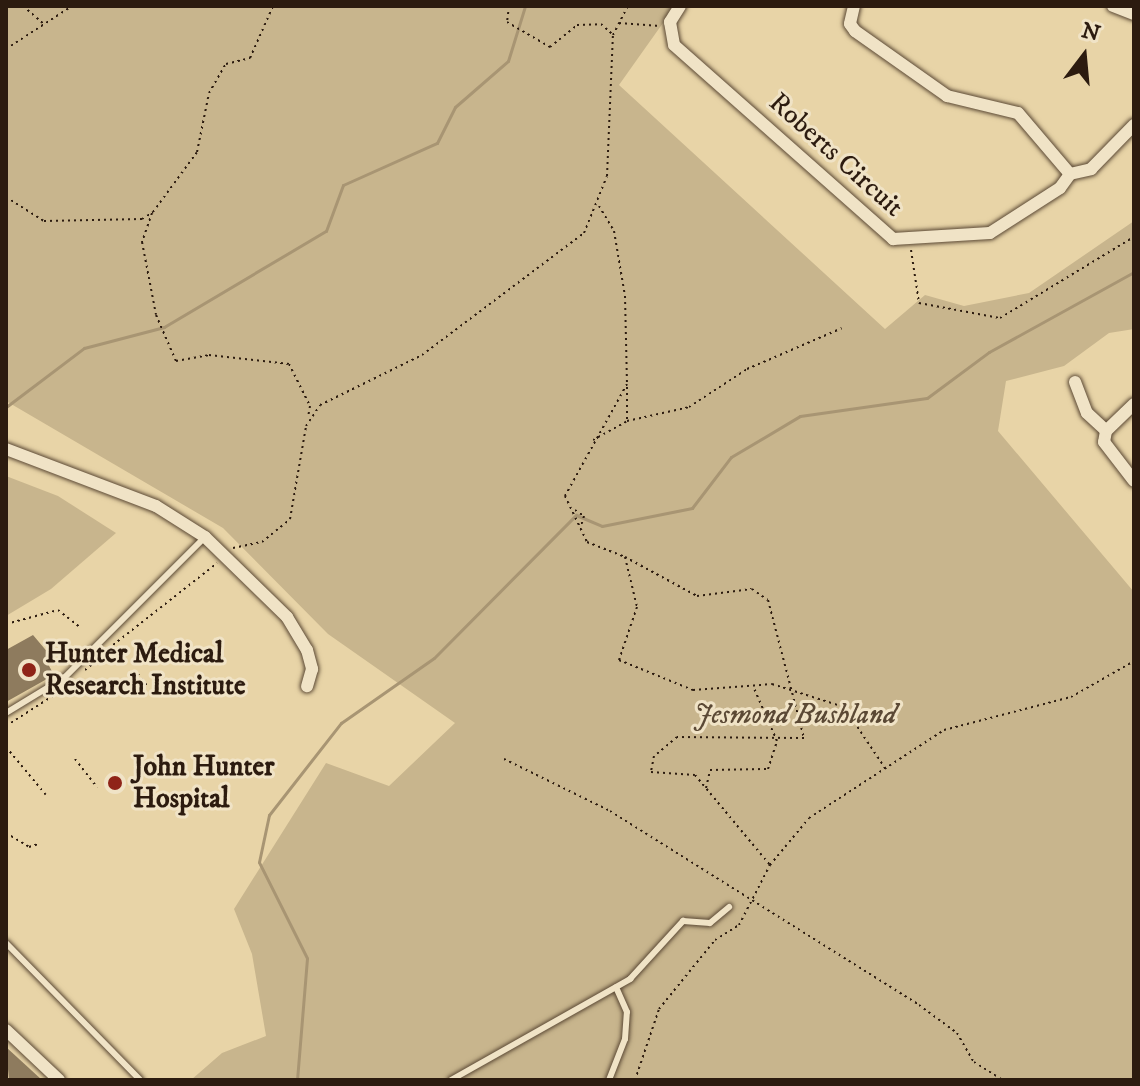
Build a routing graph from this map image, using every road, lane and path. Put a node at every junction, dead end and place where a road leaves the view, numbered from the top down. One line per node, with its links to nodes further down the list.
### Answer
1 (23, 6): 11 (path)
2 (72, 6): 11 (path)
3 (273, 6): 19 (path)
4 (509, 6): 13 (path)
5 (628, 6): 10 (path)
6 (680, 6): 12 (street)
7 (854, 6): 16 (street)
8 (1113, 6): 9 (street)
9 (1134, 14)
10 (619, 23): 12 (path); 13 (path)
11 (45, 24): 14 (path)
12 (669, 26): 21 (street, Roberts Circuit)
13 (613, 35): 18 (path)
14 (6, 49)
15 (1134, 125): 16 (street, Roberts Circuit)
16 (1070, 174): 21 (street, Roberts Circuit)
17 (6, 197): 19 (path)
18 (599, 206): 24 (path); 26 (path)
19 (153, 212): 26 (path)
20 (1134, 237): 21 (path)
21 (910, 241)
22 (842, 328): 27 (path)
23 (1075, 382): 28 (street)
24 (627, 384): 27 (path); 29 (path)
25 (1134, 404): 28 (street)
26 (308, 419): 36 (path)
27 (627, 421): 29 (path)
28 (1106, 431): 31 (street)
29 (591, 441): 32 (path)
30 (6, 449): 34 (street)
31 (1134, 481)
32 (572, 509): 33 (path); 33 (path)
33 (581, 527): 37 (path)
34 (205, 537): 36 (street); 49 (lane)
35 (223, 541): 36 (path)
36 (230, 552): 43 (path); 46 (street)
37 (625, 557): 45 (path); 48 (path)
38 (6, 624): 39 (path)
39 (81, 628)
40 (114, 645): 41 (path)
41 (120, 653)
42 (1134, 661): 54 (path)
43 (91, 662)
44 (138, 674): 47 (path)
45 (753, 685): 48 (path); 50 (path)
46 (307, 686)
47 (149, 688)
48 (790, 690): 50 (path); 54 (path)
49 (6, 713)
50 (775, 735): 56 (path); 56 (path)
51 (6, 747): 57 (path)
52 (75, 759): 55 (path)
53 (504, 759): 61 (path)
54 (887, 771): 60 (path)
55 (97, 787)
56 (705, 790): 60 (path)
57 (46, 795)
58 (6, 833): 59 (path)
59 (38, 844)
60 (770, 865): 61 (path)
61 (753, 904): 70 (path); 71 (path)
62 (729, 907): 64 (lane)
63 (6, 943): 67 (lane)
64 (616, 987): 68 (lane); 69 (lane)
65 (6, 1030): 66 (street)
66 (59, 1080)
67 (140, 1080)
68 (451, 1080)
69 (609, 1080)
70 (635, 1080)
71 (1003, 1080)

